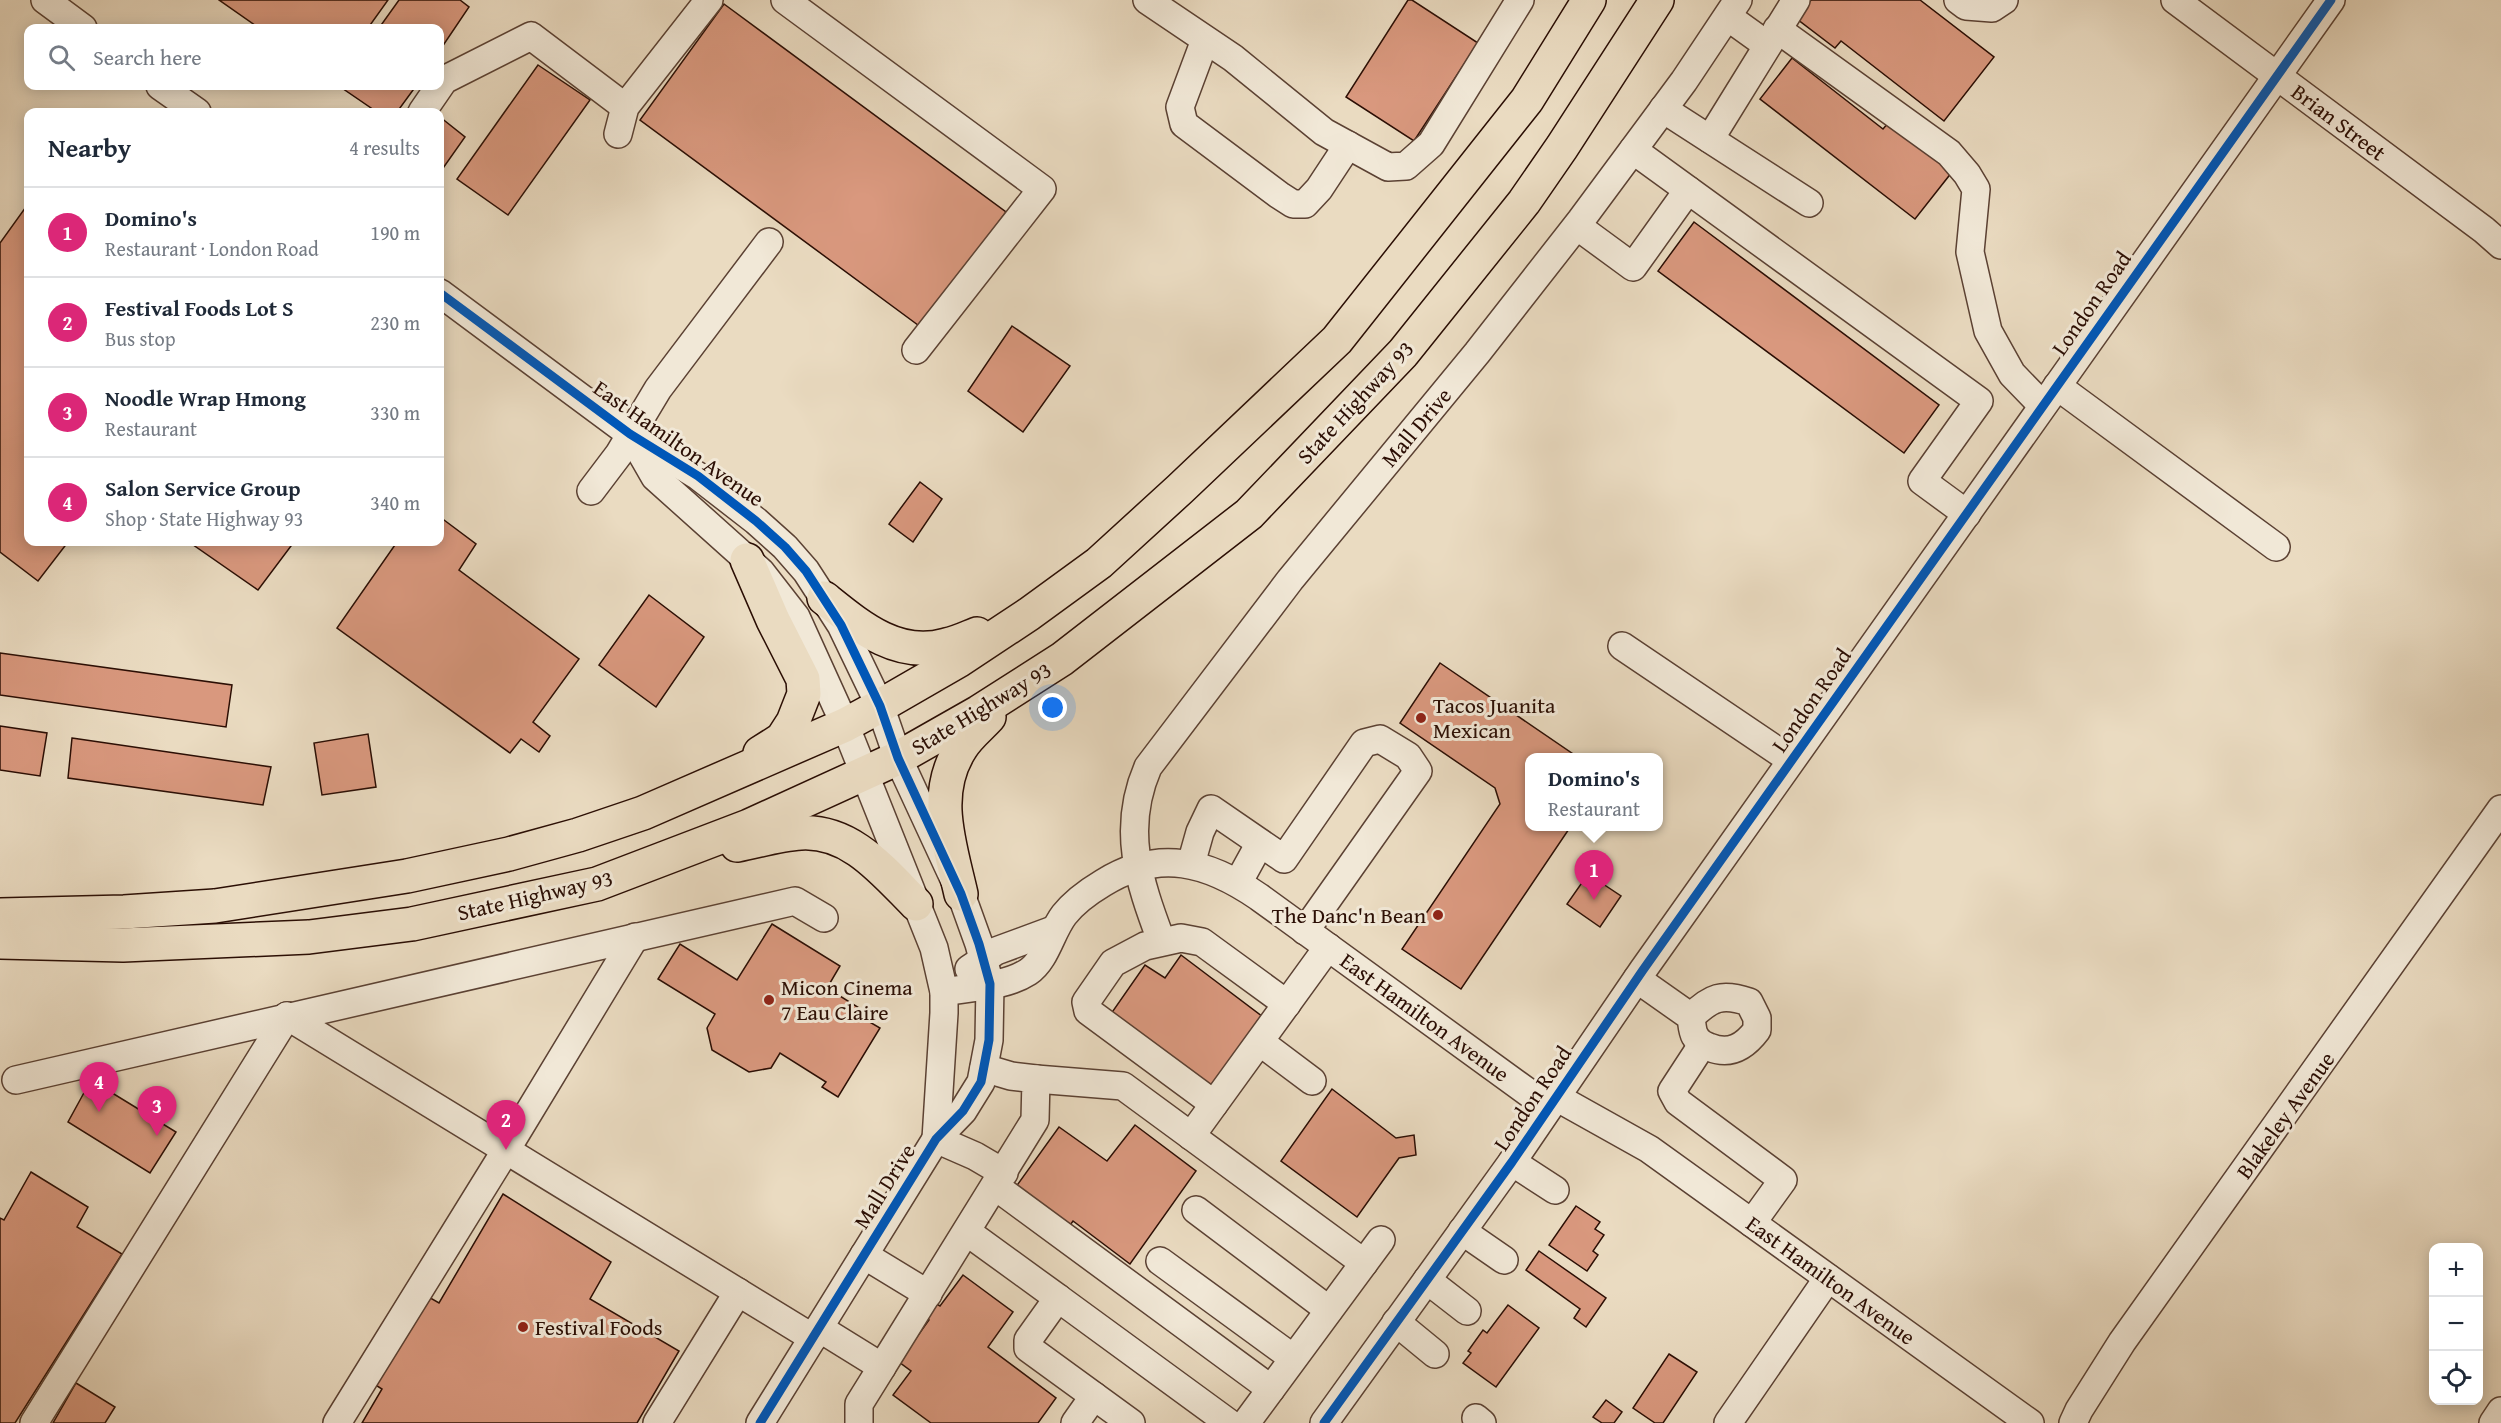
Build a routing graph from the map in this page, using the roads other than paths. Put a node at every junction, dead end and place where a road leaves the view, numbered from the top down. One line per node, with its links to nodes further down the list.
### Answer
1 (45, 0): 15 (street)
2 (710, 0): 22 (street)
3 (785, 0): 37 (street)
4 (1147, 0): 17 (street)
5 (1520, 0): 28 (street)
6 (1589, 0): 45 (main road, State Highway 93)
7 (1631, 0): 31 (main road)
8 (1657, 0): 31 (main road, State Highway 93)
9 (1796, 0): 16 (street)
10 (1958, 0): 11 (street)
11 (2004, 0)
12 (2175, 0): 18 (street, Brian Street)
13 (2331, 0): 18 (street, London Road)
14 (1733, 8): 16 (street); 25 (street, Mall Drive)
15 (78, 24)
16 (1772, 37): 27 (street); 38 (street)
17 (1205, 40): 28 (street); 28 (street)
18 (2276, 75): 35 (street, Brian Street); 38 (street, London Road)
19 (444, 80): 22 (street)
20 (166, 90): 23 (street)
21 (437, 90): 24 (street)
22 (625, 107): 26 (street)
23 (191, 108)
24 (425, 108)
25 (1663, 109): 27 (street); 29 (street, Mall Drive)
26 (618, 134)
27 (1710, 139): 32 (street)
28 (1348, 145)
29 (1634, 150): 30 (street); 33 (street, Mall Drive)
30 (1688, 190): 33 (street); 41 (street)
31 (1524, 202): 47 (main road, State Highway 93)
32 (1809, 203)
33 (1576, 226): 58 (street, Mall Drive)
34 (769, 242): 39 (street)
35 (2501, 245)
36 (444, 296): 39 (street, East Hamilton Avenue)
37 (916, 350)
38 (2049, 396): 41 (street, London Road); 42 (street)
39 (630, 434): 40 (street); 43 (street, East Hamilton Avenue); 44 (street, East Hamilton Avenue)
40 (591, 490)
41 (1967, 514): 51 (street, London Road)
42 (2276, 547)
43 (747, 560): 49 (street, East Hamilton Avenue); 53 (main road)
44 (824, 597): 45 (main road); 48 (street, East Hamilton Avenue)
45 (1029, 614): 48 (main road, State Highway 93)
46 (1622, 646): 51 (street)
47 (1014, 690): 50 (main road, State Highway 93); 61 (main road)
48 (880, 706): 49 (main road, State Highway 93); 50 (street, East Hamilton Avenue)
49 (845, 725): 52 (street, East Hamilton Avenue); 53 (main road, State Highway 93)
50 (898, 758): 52 (main road, State Highway 93); 61 (street, East Hamilton Avenue)
51 (1791, 760): 70 (street, London Road)
52 (863, 774): 56 (main road, State Highway 93); 60 (street, East Hamilton Avenue)
53 (715, 783): 62 (main road, State Highway 93)
54 (2501, 809): 125 (street, Blakeley Avenue)
55 (1260, 843): 57 (street); 59 (street); 64 (street)
56 (664, 860): 60 (main road); 67 (main road, State Highway 93)
57 (1191, 864): 58 (street, East Hamilton Avenue); 59 (street, East Hamilton Avenue)
58 (1136, 867): 66 (street, Mall Drive); 69 (street, East Hamilton Avenue)
59 (1238, 883): 64 (street, East Hamilton Avenue)
60 (910, 890): 71 (street, East Hamilton Avenue)
61 (961, 894): 69 (street, East Hamilton Avenue)
62 (0, 915)
63 (824, 918): 65 (street)
64 (1305, 931): 68 (street, East Hamilton Avenue)
65 (635, 937): 73 (street); 85 (street)
66 (1161, 940): 72 (street); 82 (street)
67 (0, 942)
68 (1328, 947): 72 (street); 81 (street, East Hamilton Avenue)
69 (987, 971): 71 (street, East Hamilton Avenue); 77 (street, Mall Drive)
70 (1637, 979): 74 (street); 81 (street, London Road)
71 (944, 992): 84 (street, Mall Drive)
72 (1287, 1004): 75 (street)
73 (286, 1016): 79 (street); 85 (street); 113 (street)
74 (1691, 1017): 76 (street); 76 (street)
75 (1260, 1042): 80 (street); 82 (street)
76 (1702, 1045): 90 (street)
77 (984, 1068): 78 (street); 84 (street, Mall Drive)
78 (1036, 1079): 83 (street); 87 (street)
79 (16, 1080)
80 (1312, 1080)
81 (1556, 1097): 86 (street, London Road); 90 (street, East Hamilton Avenue)
82 (1214, 1104): 83 (street)
83 (1191, 1136): 97 (street)
84 (936, 1139): 87 (street); 94 (street, Mall Drive)
85 (506, 1150): 100 (street); 114 (street)
86 (1512, 1162): 88 (street); 91 (street, London Road)
87 (999, 1179): 92 (street); 110 (street)
88 (1555, 1190)
89 (1196, 1210): 103 (street)
90 (1752, 1222): 98 (street, East Hamilton Avenue)
91 (1462, 1231): 95 (street); 99 (street, London Road)
92 (967, 1232): 101 (street); 102 (street)
93 (1381, 1240): 97 (street)
94 (864, 1255): 101 (street); 106 (street, Mall Drive)
95 (1504, 1260)
96 (1160, 1261): 108 (street)
97 (1364, 1263): 103 (street)
98 (1828, 1278): 123 (street); 124 (street, East Hamilton Avenue)
99 (1427, 1280): 104 (street); 105 (street, London Road)
100 (738, 1292): 106 (street); 115 (street)
101 (928, 1294): 109 (street)
102 (1058, 1298): 111 (street); 120 (street)
103 (1329, 1310): 108 (street)
104 (1467, 1311)
105 (1396, 1322): 107 (street); 122 (street, London Road)
106 (816, 1333): 109 (street); 116 (street, Mall Drive)
107 (1435, 1354)
108 (1293, 1358): 110 (street)
109 (882, 1367): 117 (street)
110 (1271, 1389): 121 (street)
111 (1094, 1396): 118 (street); 119 (street)
112 (2501, 1411): 126 (street)
113 (34, 1423)
114 (337, 1423)
115 (657, 1423)
116 (760, 1423)
117 (859, 1423)
118 (1075, 1423)
119 (1131, 1423)
120 (1229, 1423)
121 (1246, 1423)
122 (1324, 1423)
123 (1728, 1423)
124 (2030, 1423)
125 (2073, 1423)
126 (2493, 1423)

